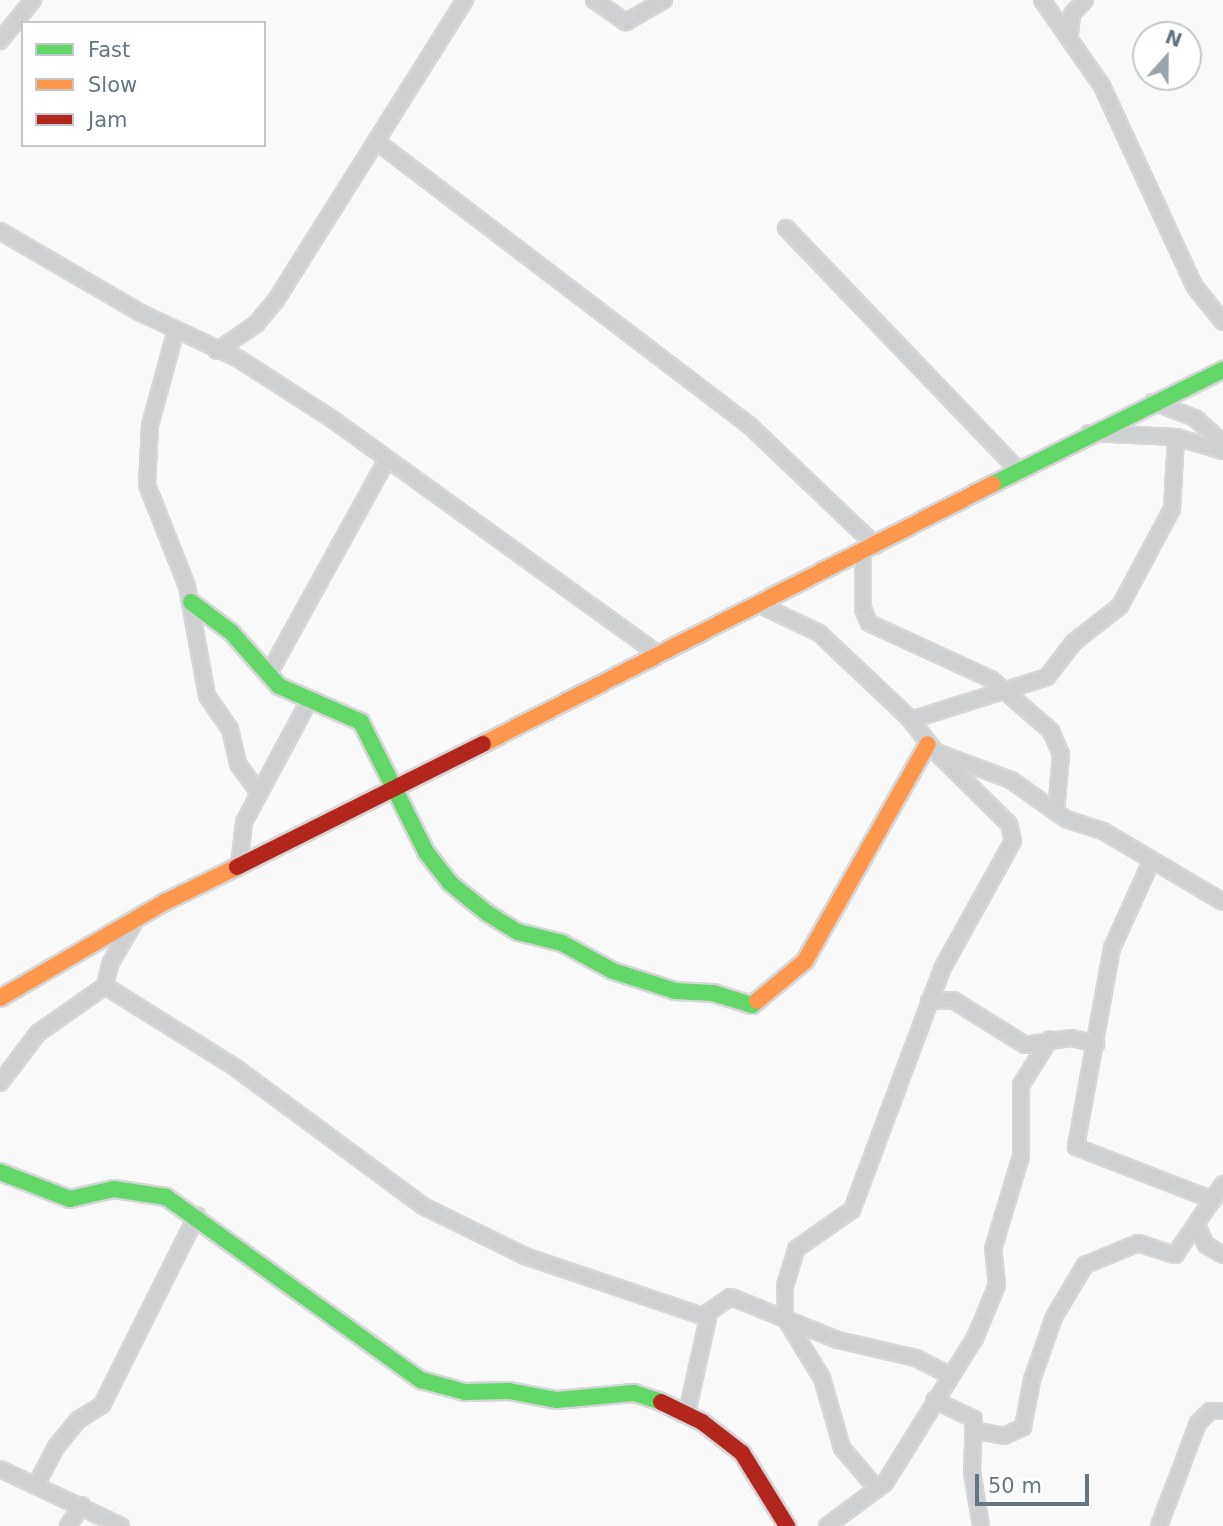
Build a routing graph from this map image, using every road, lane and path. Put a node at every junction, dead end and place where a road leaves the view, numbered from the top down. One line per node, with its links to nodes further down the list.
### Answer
1 (33, 0): 8 (street)
2 (465, 0): 9 (street)
3 (594, 0): 4 (street)
4 (664, 0)
5 (1042, 0): 7 (street)
6 (1086, 0): 7 (street)
7 (1070, 34): 12 (street)
8 (1, 36)
9 (376, 141): 14 (street); 23 (street)
10 (786, 228): 22 (street)
11 (0, 231): 13 (street)
12 (1223, 321)
13 (176, 330): 14 (street); 24 (street)
14 (217, 351): 21 (street)
15 (1223, 370): 16 (street)
16 (1153, 402): 17 (street); 19 (street)
17 (1088, 433): 18 (street); 22 (street)
18 (1176, 437): 20 (street); 28 (street)
19 (1223, 443)
20 (1223, 451)
21 (387, 459): 26 (street); 27 (street)
22 (1020, 472): 23 (street)
23 (869, 550): 25 (street); 28 (street)
24 (191, 602): 27 (street); 32 (street)
25 (758, 604): 26 (street); 30 (street)
26 (655, 652): 33 (street)
27 (268, 675): 29 (street)
28 (1002, 687): 30 (street); 34 (street)
29 (309, 701): 32 (street); 33 (street)
30 (911, 720): 31 (street)
31 (932, 748): 33 (street); 34 (street); 41 (street)
32 (258, 792): 36 (street)
33 (393, 792): 36 (street)
34 (1056, 812): 35 (street)
35 (1151, 862): 37 (street); 43 (street)
36 (239, 866): 38 (street)
37 (1223, 902)
38 (138, 918): 39 (street); 40 (street)
39 (105, 986): 44 (street); 51 (street)
40 (0, 998)
41 (929, 1001): 42 (street); 52 (street)
42 (1050, 1039): 43 (street); 53 (street)
43 (1096, 1044): 47 (street)
44 (0, 1083)
45 (0, 1172): 48 (street)
46 (1223, 1185): 47 (street)
47 (1213, 1200): 49 (street)
48 (197, 1215): 56 (street); 59 (street)
49 (1196, 1225): 50 (street); 57 (street)
50 (1223, 1255)
51 (704, 1315): 52 (street); 56 (street)
52 (785, 1318): 53 (street); 60 (street)
53 (950, 1375): 54 (street)
54 (934, 1400): 57 (street); 60 (street)
55 (1223, 1410): 67 (street)
56 (687, 1413): 64 (street)
57 (977, 1431): 66 (street)
58 (0, 1469): 59 (street)
59 (37, 1485): 61 (street)
60 (877, 1489): 65 (street)
61 (82, 1505): 62 (street); 63 (street)
62 (68, 1526)
63 (121, 1526)
64 (787, 1526)
65 (827, 1526)
66 (981, 1526)
67 (1159, 1526)

